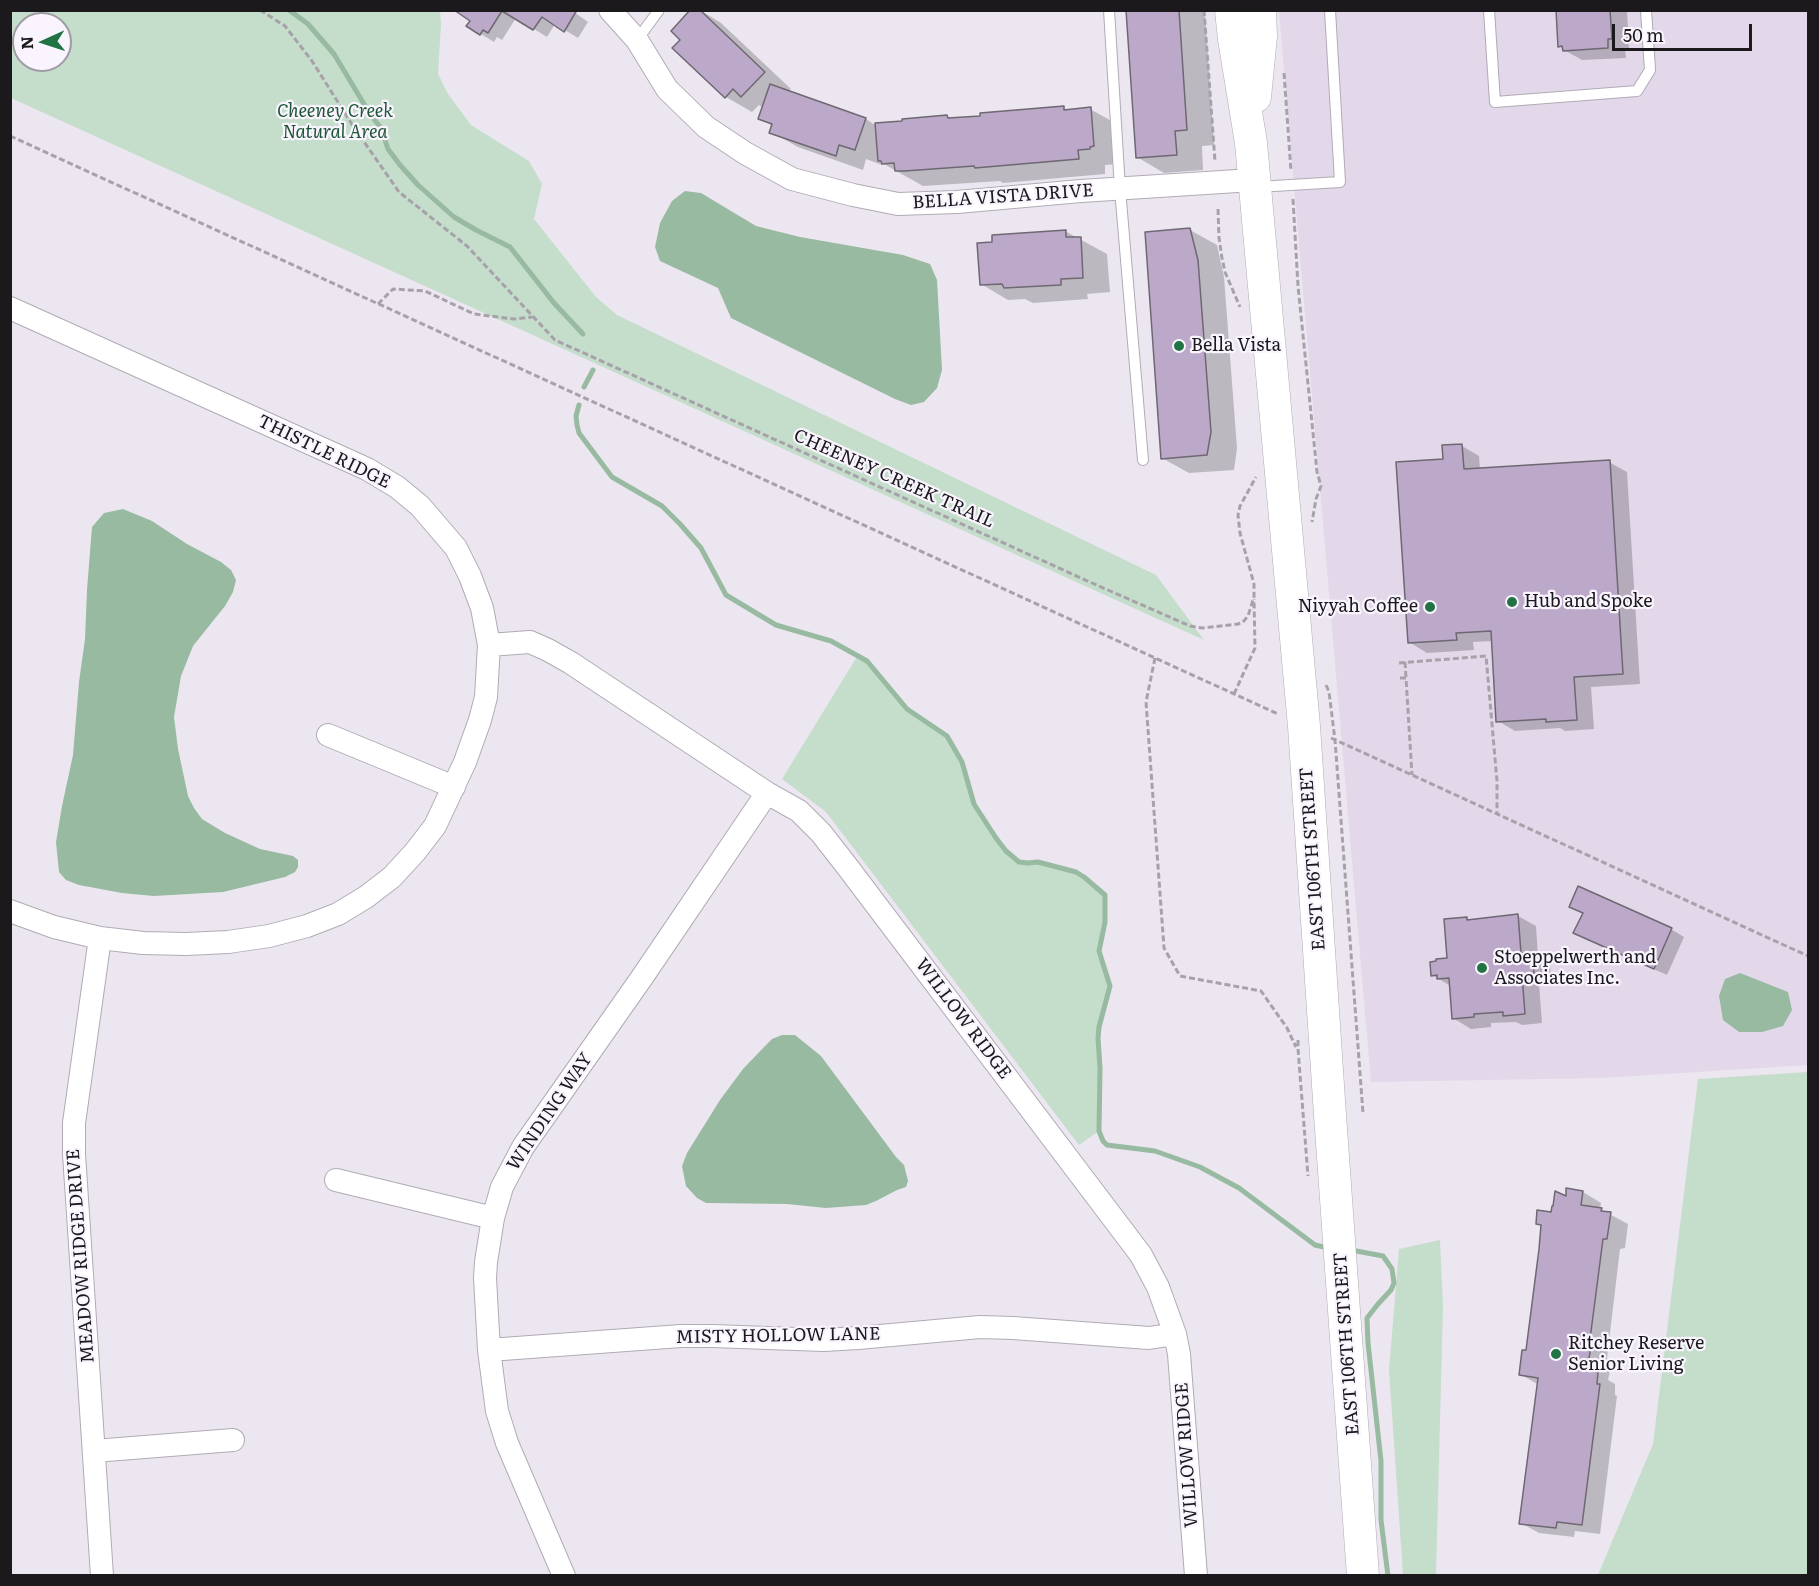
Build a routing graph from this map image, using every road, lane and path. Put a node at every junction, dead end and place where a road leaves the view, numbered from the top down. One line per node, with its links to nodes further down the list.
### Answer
1 (260, 10): 23 (path, CHEENEY CREEK TRAIL)
2 (610, 10): 11 (street, BELLA VISTA DRIVE)
3 (659, 10): 11 (lane)
4 (1109, 10): 18 (lane)
5 (1204, 10): 15 (path)
6 (1231, 10): 14 (main road, EAST 106TH STREET)
7 (1260, 10): 14 (main road, EAST 106TH STREET)
8 (1330, 10): 17 (lane)
9 (1489, 10): 10 (lane)
10 (1646, 10)
11 (637, 40): 18 (street, BELLA VISTA DRIVE)
12 (1284, 66): 17 (path)
13 (10, 136): 20 (path)
14 (1251, 143): 16 (main road, EAST 106TH STREET)
15 (1215, 162)
16 (1254, 184): 17 (lane); 18 (street, BELLA VISTA DRIVE); 36 (main road, EAST 106TH STREET)
17 (1292, 185): 26 (path)
18 (1120, 189): 24 (lane)
19 (1218, 209): 22 (path)
20 (378, 304): 23 (path); 29 (path)
21 (10, 308): 28 (street, THISTLE RIDGE)
22 (1241, 315)
23 (532, 317): 27 (path, CHEENEY CREEK TRAIL)
24 (1143, 460)
25 (1258, 471): 27 (path, CHEENEY CREEK TRAIL)
26 (1312, 530)
27 (1254, 584): 35 (path)
28 (489, 645): 40 (street, THISTLE RIDGE); 41 (street, WILLOW RIDGE)
29 (1155, 658): 35 (path); 46 (path)
30 (1405, 662): 31 (path); 33 (path); 42 (path)
31 (1399, 663)
32 (1400, 678): 33 (path)
33 (1406, 678): 39 (path)
34 (1326, 683): 38 (path)
35 (1234, 694): 36 (path)
36 (1304, 726): 38 (path); 57 (main road, EAST 106TH STREET)
37 (328, 735): 40 (street)
38 (1335, 740): 39 (path); 47 (path)
39 (1412, 775): 42 (path)
40 (454, 787): 44 (street, THISTLE RIDGE)
41 (767, 793): 49 (street, WINDING WAY); 50 (street, WILLOW RIDGE)
42 (1497, 814): 45 (path)
43 (10, 911): 44 (street, THISTLE RIDGE)
44 (99, 938): 53 (street, MEADOW RIDGE DRIVE)
45 (1809, 956)
46 (1298, 1049)
47 (1363, 1113)
48 (336, 1180): 49 (street)
49 (493, 1218): 51 (street, WINDING WAY)
50 (1175, 1334): 51 (street, MISTY HOLLOW LANE); 56 (street, WILLOW RIDGE)
51 (489, 1350): 55 (street, WINDING WAY)
52 (233, 1440): 53 (street)
53 (94, 1451): 54 (street, MEADOW RIDGE DRIVE)
54 (102, 1575)
55 (564, 1575)
56 (1196, 1575)
57 (1363, 1575)

